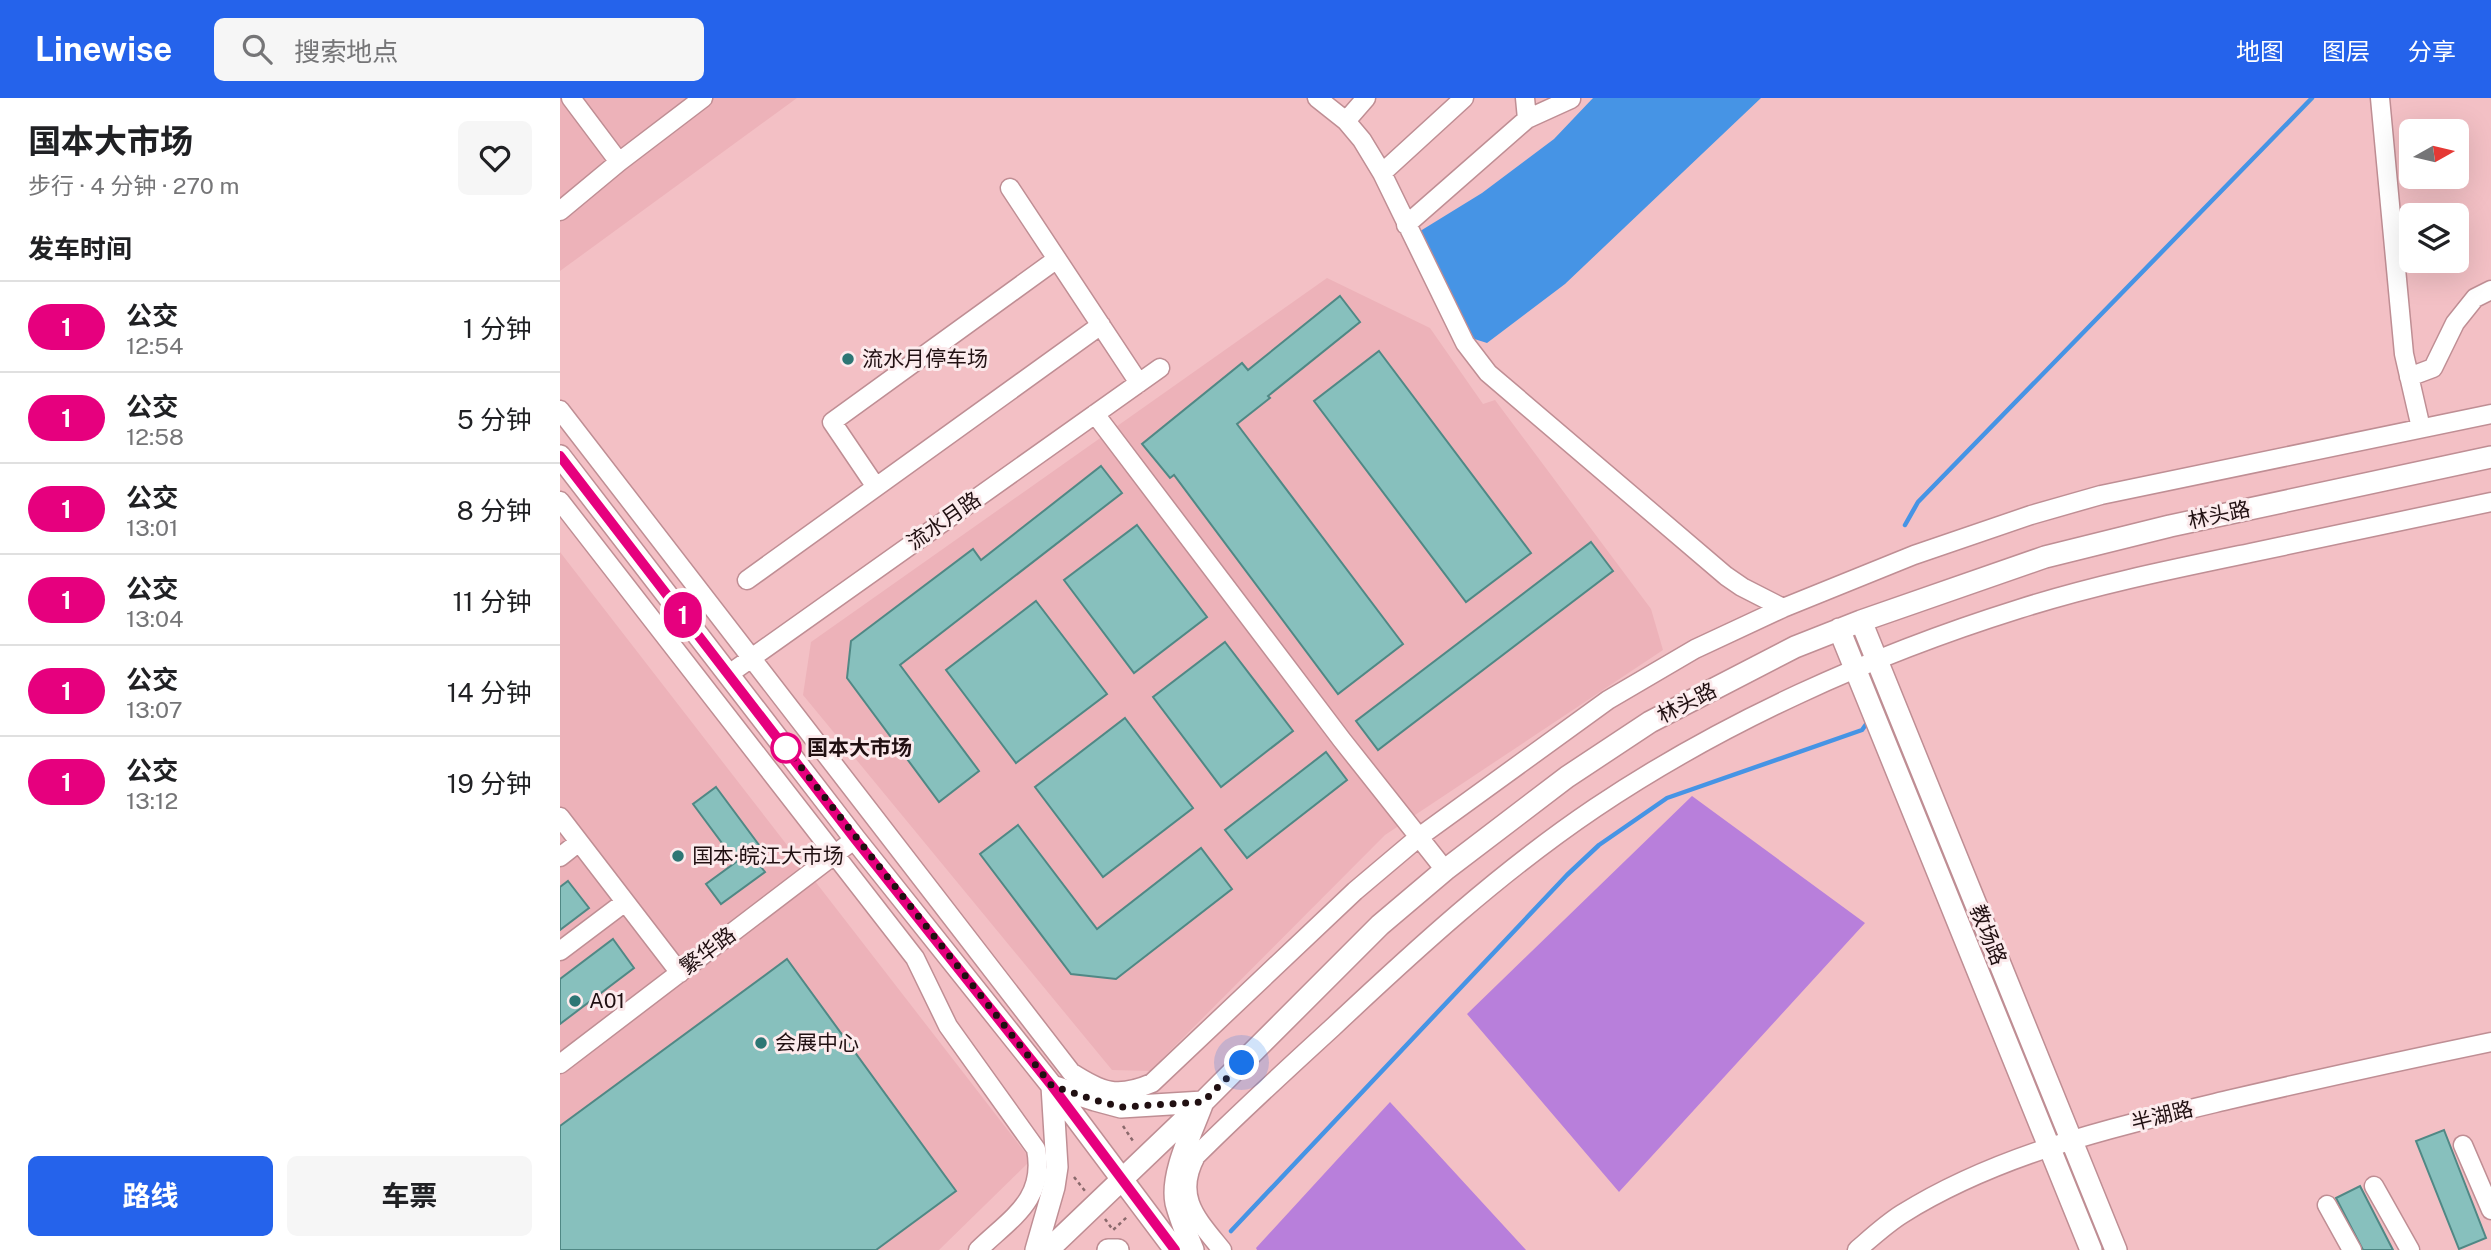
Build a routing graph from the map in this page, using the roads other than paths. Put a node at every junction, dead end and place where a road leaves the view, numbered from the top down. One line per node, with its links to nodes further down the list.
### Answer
1 (571, 98): 11 (street)
2 (703, 98): 11 (street)
3 (1317, 98): 10 (street)
4 (1366, 98): 10 (street)
5 (1464, 98): 12 (street)
6 (1525, 98): 9 (street)
7 (2380, 98): 20 (street)
8 (1571, 99): 9 (street)
9 (1527, 119): 15 (street)
10 (1346, 121): 12 (street)
11 (619, 162): 14 (street)
12 (1382, 173): 15 (street)
13 (1010, 188): 16 (street)
14 (560, 211)
15 (1406, 225): 32 (street)
16 (1057, 259): 18 (street); 28 (street)
17 (2491, 290): 20 (street)
18 (1101, 325): 21 (street); 28 (street)
19 (1160, 368): 21 (street, 流水月路)
20 (2409, 377): 25 (street)
21 (1139, 383): 23 (street, 流水月路)
22 (560, 410): 35 (street)
23 (1095, 414): 35 (street, 流水月路); 40 (street)
24 (2491, 414): 25 (street)
25 (2421, 428): 32 (street)
26 (560, 456): 38 (main road)
27 (2491, 457): 33 (main road, 林头路)
28 (876, 487): 31 (street)
29 (560, 501): 43 (street)
30 (2491, 502): 36 (street)
31 (747, 580)
32 (1783, 608): 40 (street)
33 (1861, 621): 34 (main road, 林头路); 36 (main road, 教场路)
34 (1839, 629): 37 (main road, 教场路); 45 (main road, 林头路)
35 (752, 658): 38 (street, 流水月路); 40 (street)
36 (1878, 662): 37 (street); 53 (main road, 教场路)
37 (1856, 670): 55 (main road, 教场路); 67 (street)
38 (729, 674): 41 (main road)
39 (560, 817): 42 (street)
40 (1419, 837): 45 (street)
41 (855, 839): 43 (street, 繁华路); 51 (main road)
42 (579, 842): 44 (street); 46 (street)
43 (835, 855): 48 (street, 繁华路); 60 (street)
44 (560, 857)
45 (1445, 870): 52 (main road, 林头路)
46 (625, 902): 47 (street); 48 (street)
47 (560, 951)
48 (680, 973): 50 (street, 繁华路)
49 (2491, 1042): 53 (street, 半湖路)
50 (560, 1065)
51 (1052, 1086): 52 (main road); 56 (main road); 61 (main road)
52 (1203, 1102): 56 (main road, 林头路); 66 (main road)
53 (2071, 1141): 55 (street, 半湖路); 70 (main road, 教场路)
54 (2463, 1145): 59 (street)
55 (2049, 1147): 68 (street, 半湖路); 69 (main road, 教场路)
56 (1121, 1178): 62 (main road, 林头路); 65 (main road)
57 (2374, 1186): 72 (street)
58 (2327, 1205): 71 (street)
59 (2491, 1210)
60 (978, 1250)
61 (1036, 1250)
62 (1048, 1250)
63 (1108, 1250): 64 (main road)
64 (1118, 1250)
65 (1175, 1250)
66 (1193, 1250)
67 (1222, 1250)
68 (1857, 1250)
69 (2091, 1250)
70 (2116, 1250)
71 (2352, 1250)
72 (2410, 1250)

